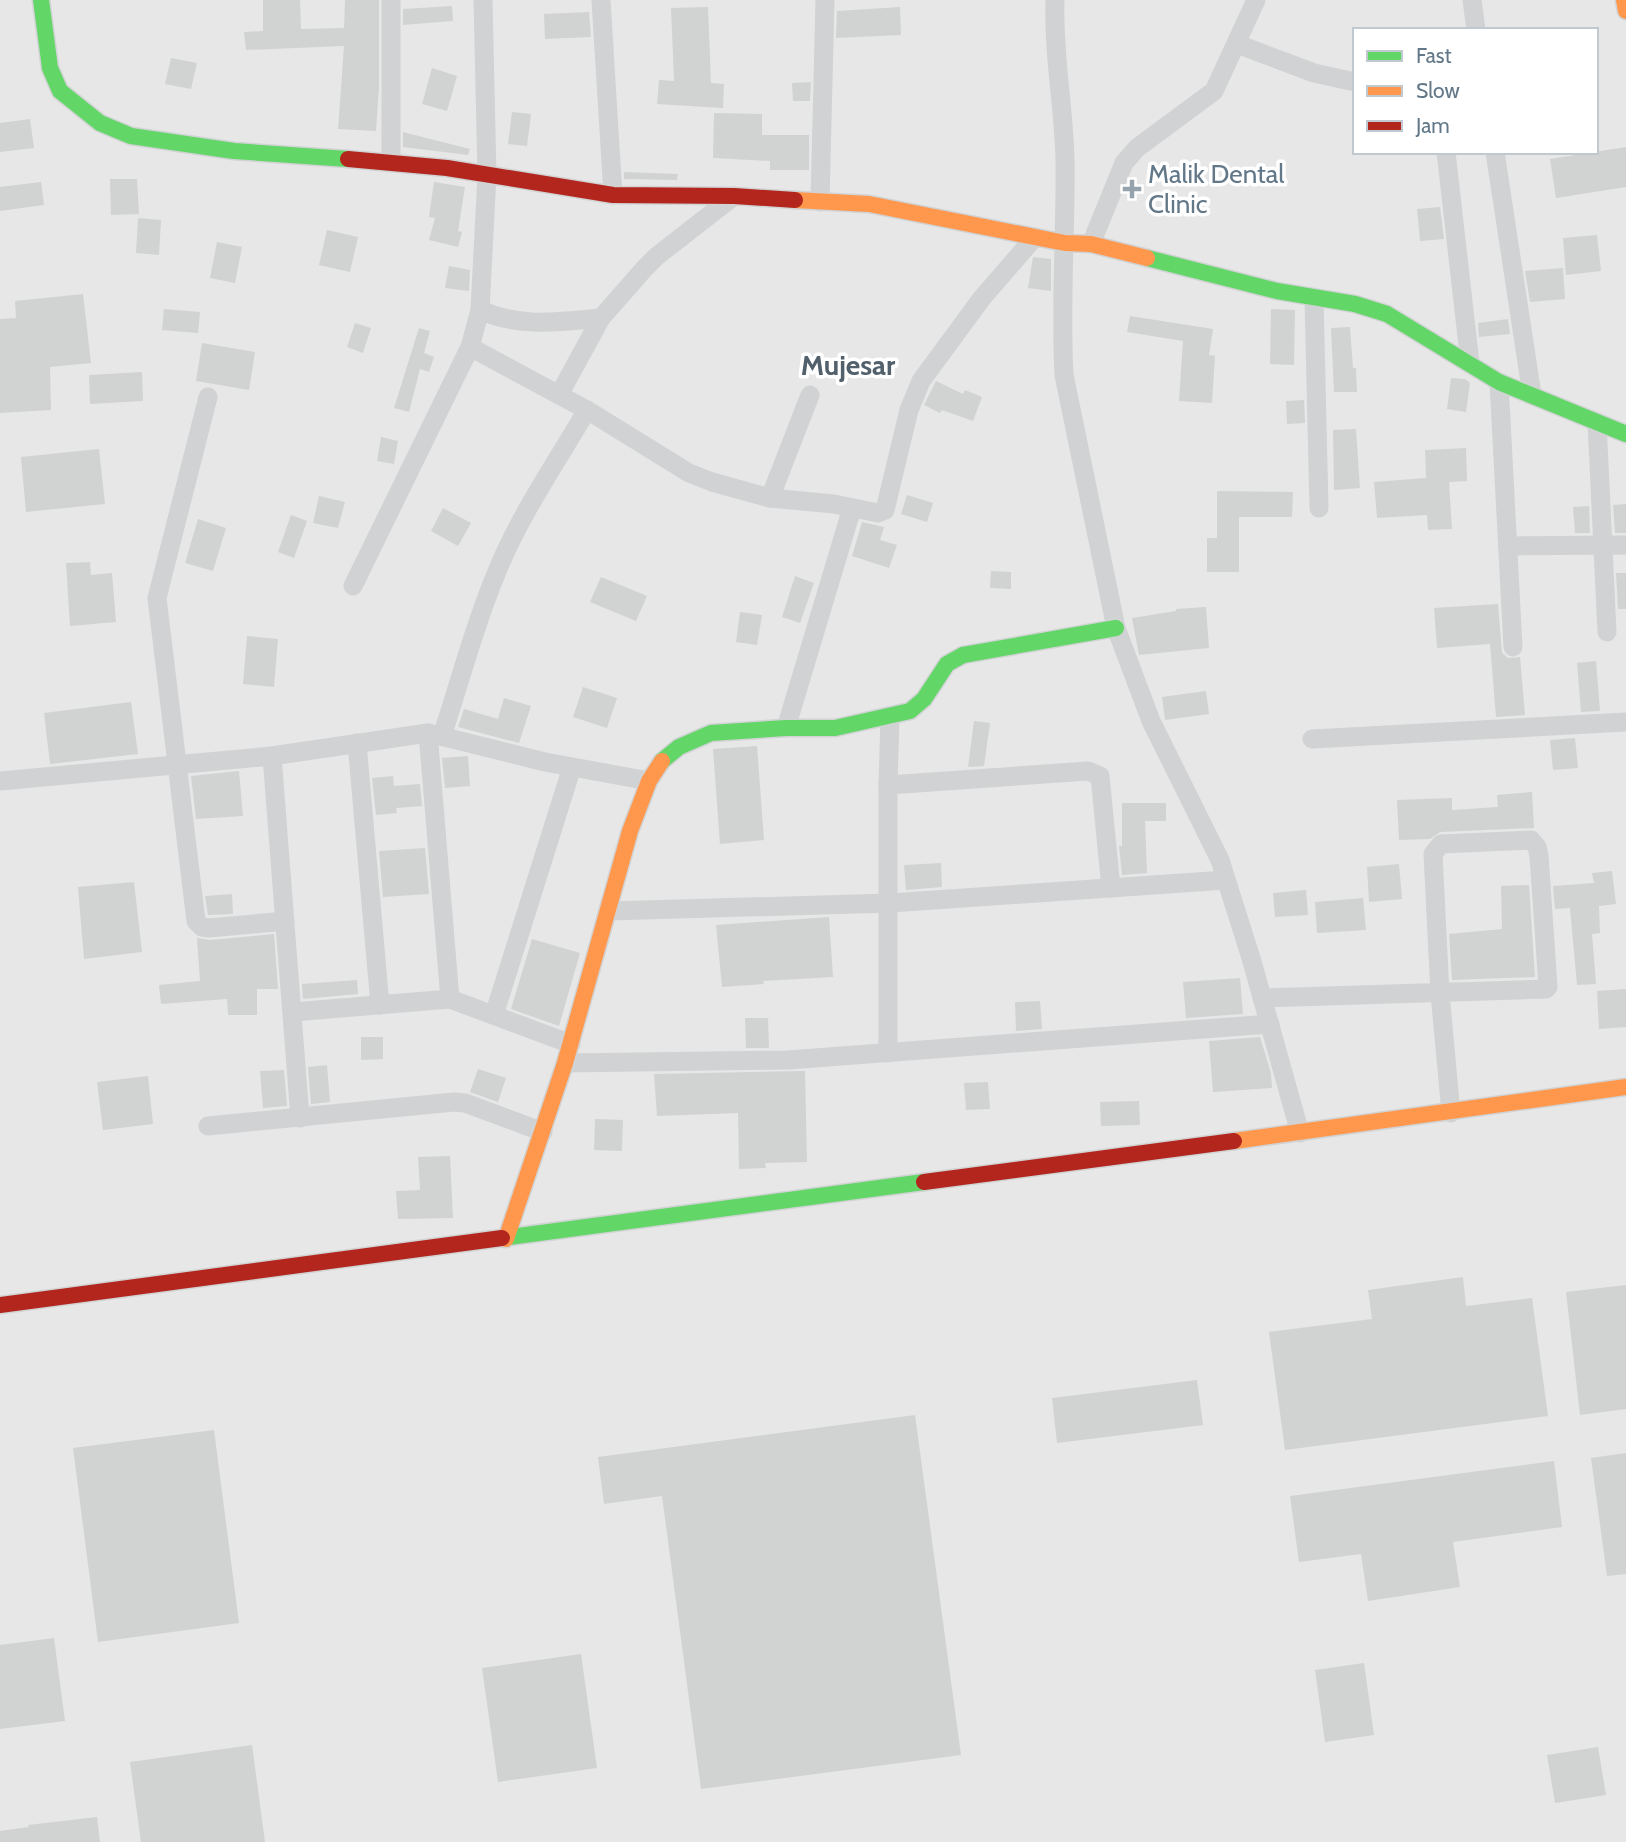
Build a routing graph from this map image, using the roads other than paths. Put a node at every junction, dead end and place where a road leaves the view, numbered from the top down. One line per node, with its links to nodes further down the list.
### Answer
1 (41, 0): 16 (street)
2 (391, 0): 16 (street)
3 (483, 0): 17 (street)
4 (601, 0): 18 (street)
5 (825, 0): 20 (street)
6 (1055, 0): 22 (street)
7 (1256, 0): 12 (street)
8 (1472, 0): 11 (street)
9 (1624, 0): 10 (street)
10 (1626, 11)
11 (1476, 28)
12 (1237, 44): 13 (street); 23 (street)
13 (1353, 82)
14 (1446, 154): 28 (street)
15 (1495, 154): 32 (street)
16 (391, 162): 17 (street)
17 (487, 175): 18 (street); 25 (street)
18 (613, 195): 19 (street)
19 (734, 196): 20 (street); 26 (street)
20 (820, 202): 21 (street)
21 (1035, 237): 22 (street); 38 (street)
22 (1065, 243): 23 (street); 44 (street)
23 (1091, 244): 24 (street)
24 (1314, 298): 28 (street); 39 (street)
25 (480, 310): 26 (street); 27 (street)
26 (601, 318): 30 (street)
27 (470, 347): 30 (street); 43 (street)
28 (1470, 363): 29 (street)
29 (1499, 382): 32 (street); 42 (street)
30 (559, 395): 34 (street)
31 (810, 395): 37 (street)
32 (1532, 395): 35 (street)
33 (208, 397): 54 (street)
34 (587, 410): 37 (street); 50 (street)
35 (1597, 422): 36 (street); 40 (street)
36 (1626, 434)
37 (770, 498): 38 (street)
38 (852, 508): 49 (street)
39 (1319, 508)
40 (1602, 545): 41 (street); 42 (street); 45 (street)
41 (1626, 545)
42 (1507, 546): 46 (street)
43 (353, 586)
44 (1116, 628): 47 (street); 59 (street)
45 (1607, 632)
46 (1513, 647)
47 (890, 717): 49 (street); 58 (street)
48 (1626, 722): 51 (street)
49 (786, 728): 56 (street)
50 (435, 734): 52 (street); 55 (street); 66 (street)
51 (1312, 739)
52 (357, 743): 53 (street); 67 (street)
53 (272, 755): 54 (street); 63 (street)
54 (179, 764): 57 (street); 63 (street)
55 (572, 767): 56 (street); 69 (street)
56 (649, 780): 62 (street)
57 (0, 781)
58 (888, 785): 60 (street); 61 (street)
59 (1226, 880): 60 (street); 65 (street)
60 (1111, 888): 61 (street)
61 (890, 903): 62 (street); 72 (street)
62 (609, 911): 71 (street)
63 (285, 921): 68 (street)
64 (1440, 994): 64 (street); 65 (street); 75 (street)
65 (1262, 998): 70 (street)
66 (450, 999): 67 (street); 69 (street)
67 (380, 1005): 68 (street)
68 (293, 1012): 76 (street)
69 (494, 1015): 71 (street)
70 (1270, 1024): 72 (street); 79 (street)
71 (571, 1044): 73 (street)
72 (888, 1053): 73 (street)
73 (565, 1063): 78 (street)
74 (1626, 1087): 75 (street)
75 (1451, 1112): 79 (street)
76 (300, 1118): 77 (street); 78 (street)
77 (208, 1126)
78 (543, 1132): 80 (street)
79 (1300, 1133): 80 (street)
80 (506, 1239): 81 (street)
81 (0, 1305)

